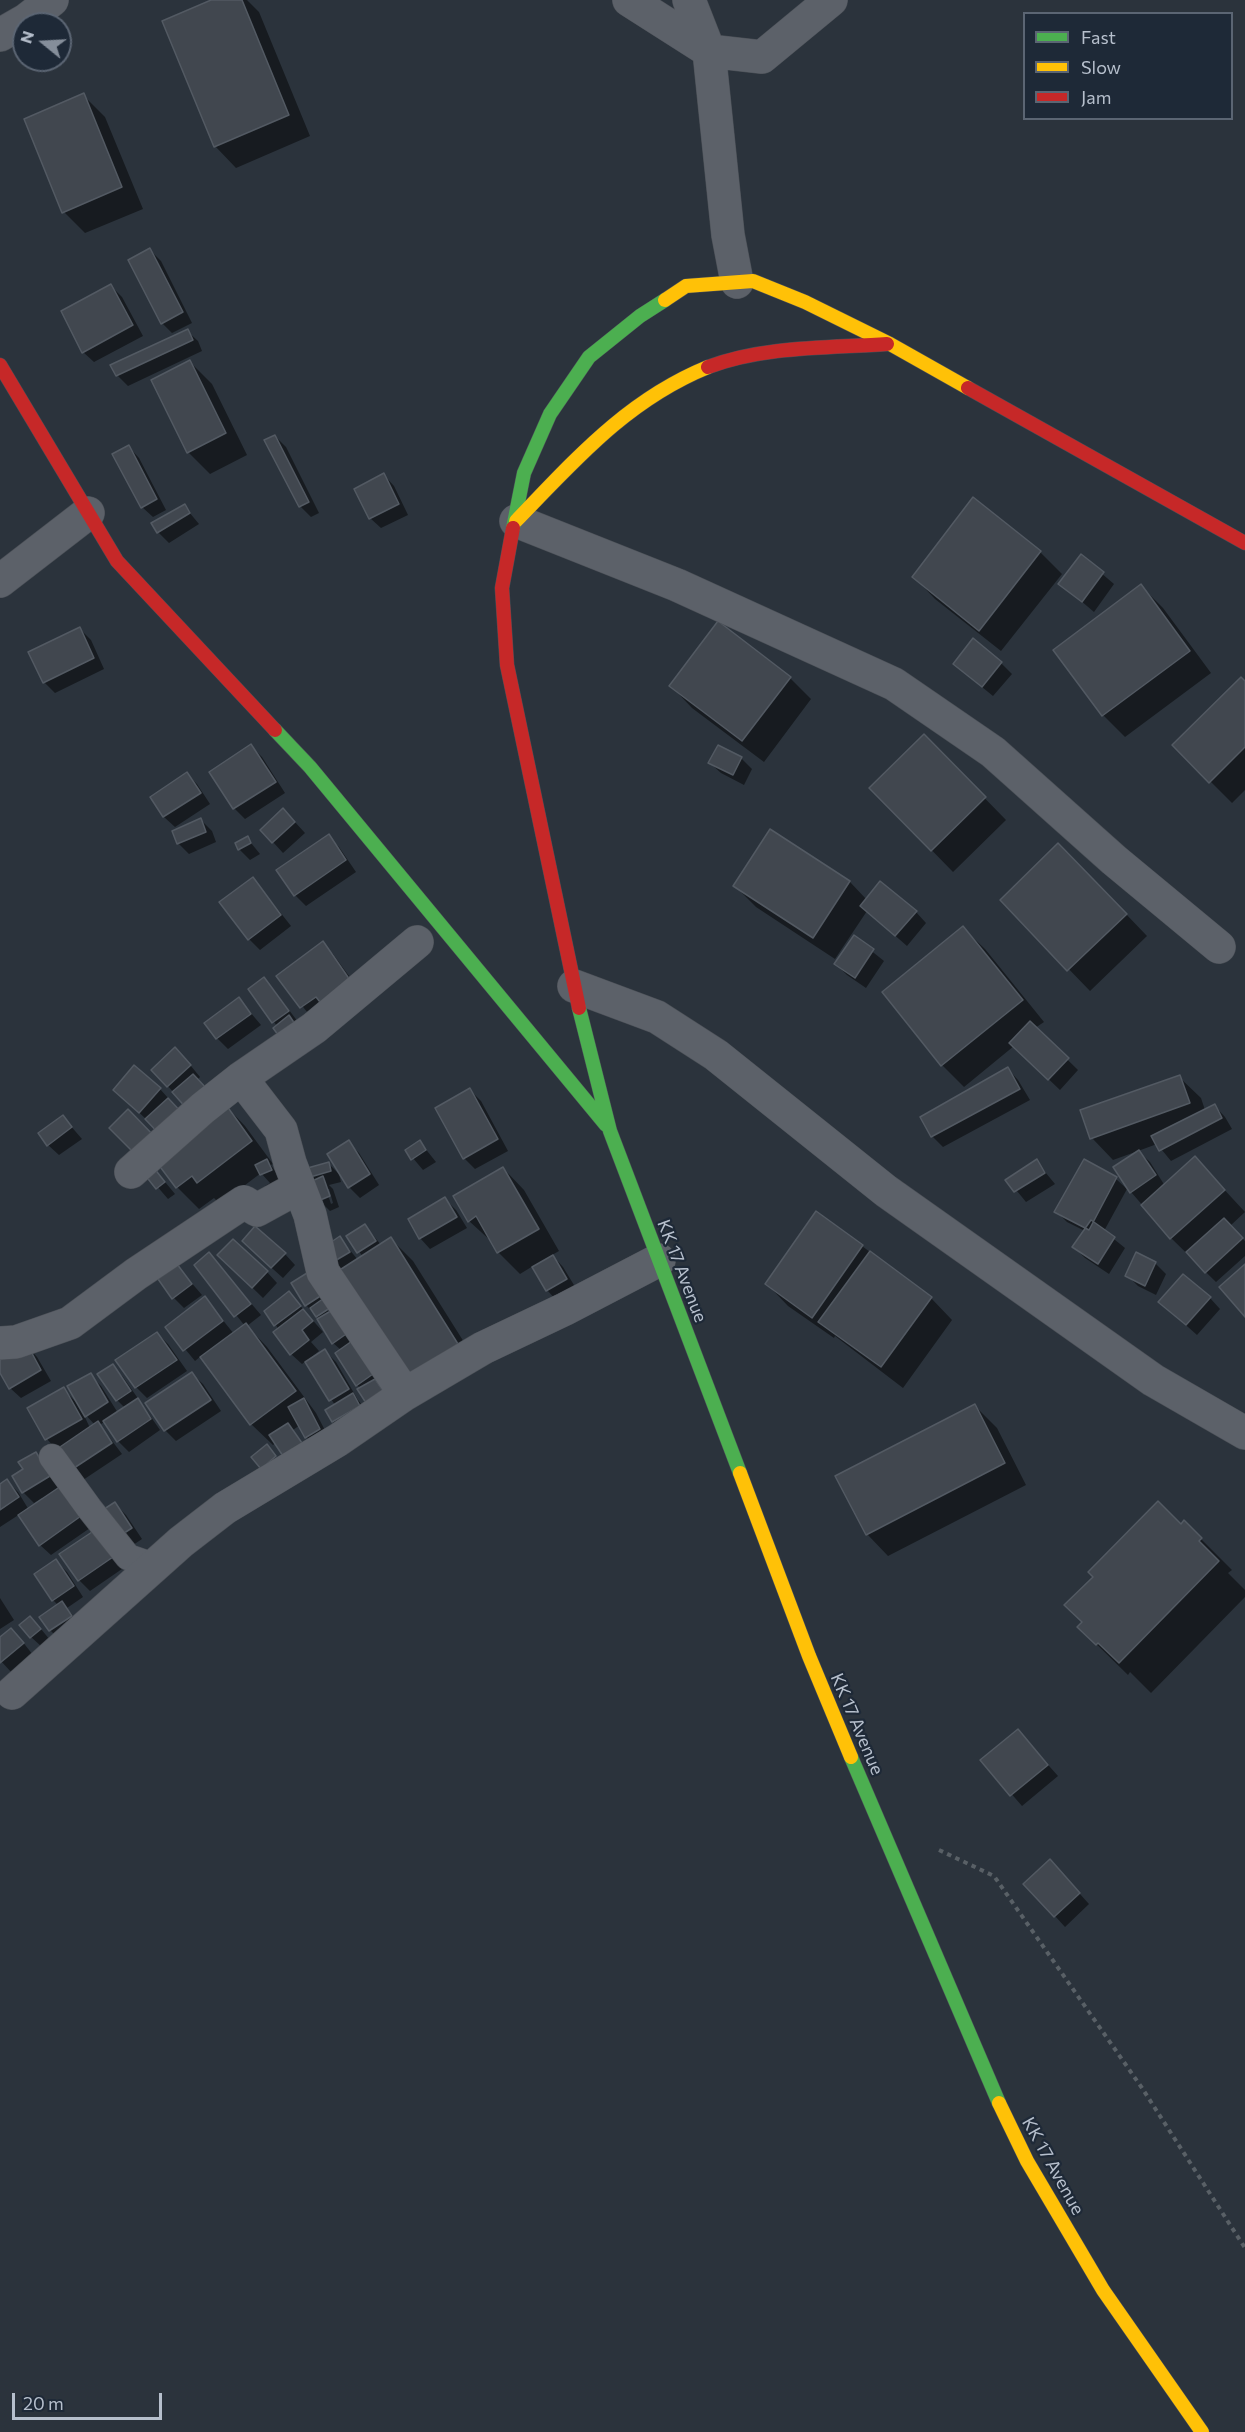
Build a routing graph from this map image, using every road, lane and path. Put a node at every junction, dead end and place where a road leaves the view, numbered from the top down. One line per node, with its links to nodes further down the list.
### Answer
1 (52, 0): 5 (street)
2 (629, 0): 6 (street)
3 (689, 0): 6 (street)
4 (831, 0): 6 (street)
5 (0, 35)
6 (709, 51): 7 (street)
7 (737, 282): 8 (street, KK 17 Avenue); 11 (street, KK 17 Avenue)
8 (890, 344): 11 (street); 12 (street, KK 17 Avenue)
9 (0, 365): 10 (street)
10 (88, 513): 13 (street); 18 (street)
11 (516, 521): 15 (street); 16 (street, KK 17 Avenue)
12 (1245, 543)
13 (0, 581)
14 (417, 942): 17 (street)
15 (1219, 947)
16 (574, 986): 18 (street, KK 17 Avenue); 24 (street)
17 (242, 1078): 19 (street); 20 (street)
18 (610, 1131): 21 (street, KK 17 Avenue)
19 (131, 1172)
20 (299, 1187): 22 (street); 23 (street)
21 (659, 1260): 23 (street); 28 (street, KK 17 Avenue)
22 (0, 1343)
23 (405, 1394): 26 (street)
24 (1245, 1433)
25 (52, 1457): 26 (lane)
26 (153, 1566): 27 (street)
27 (12, 1693)
28 (879, 1822): 29 (path); 30 (street, KK 17 Avenue)
29 (1245, 2248)
30 (1202, 2432)

